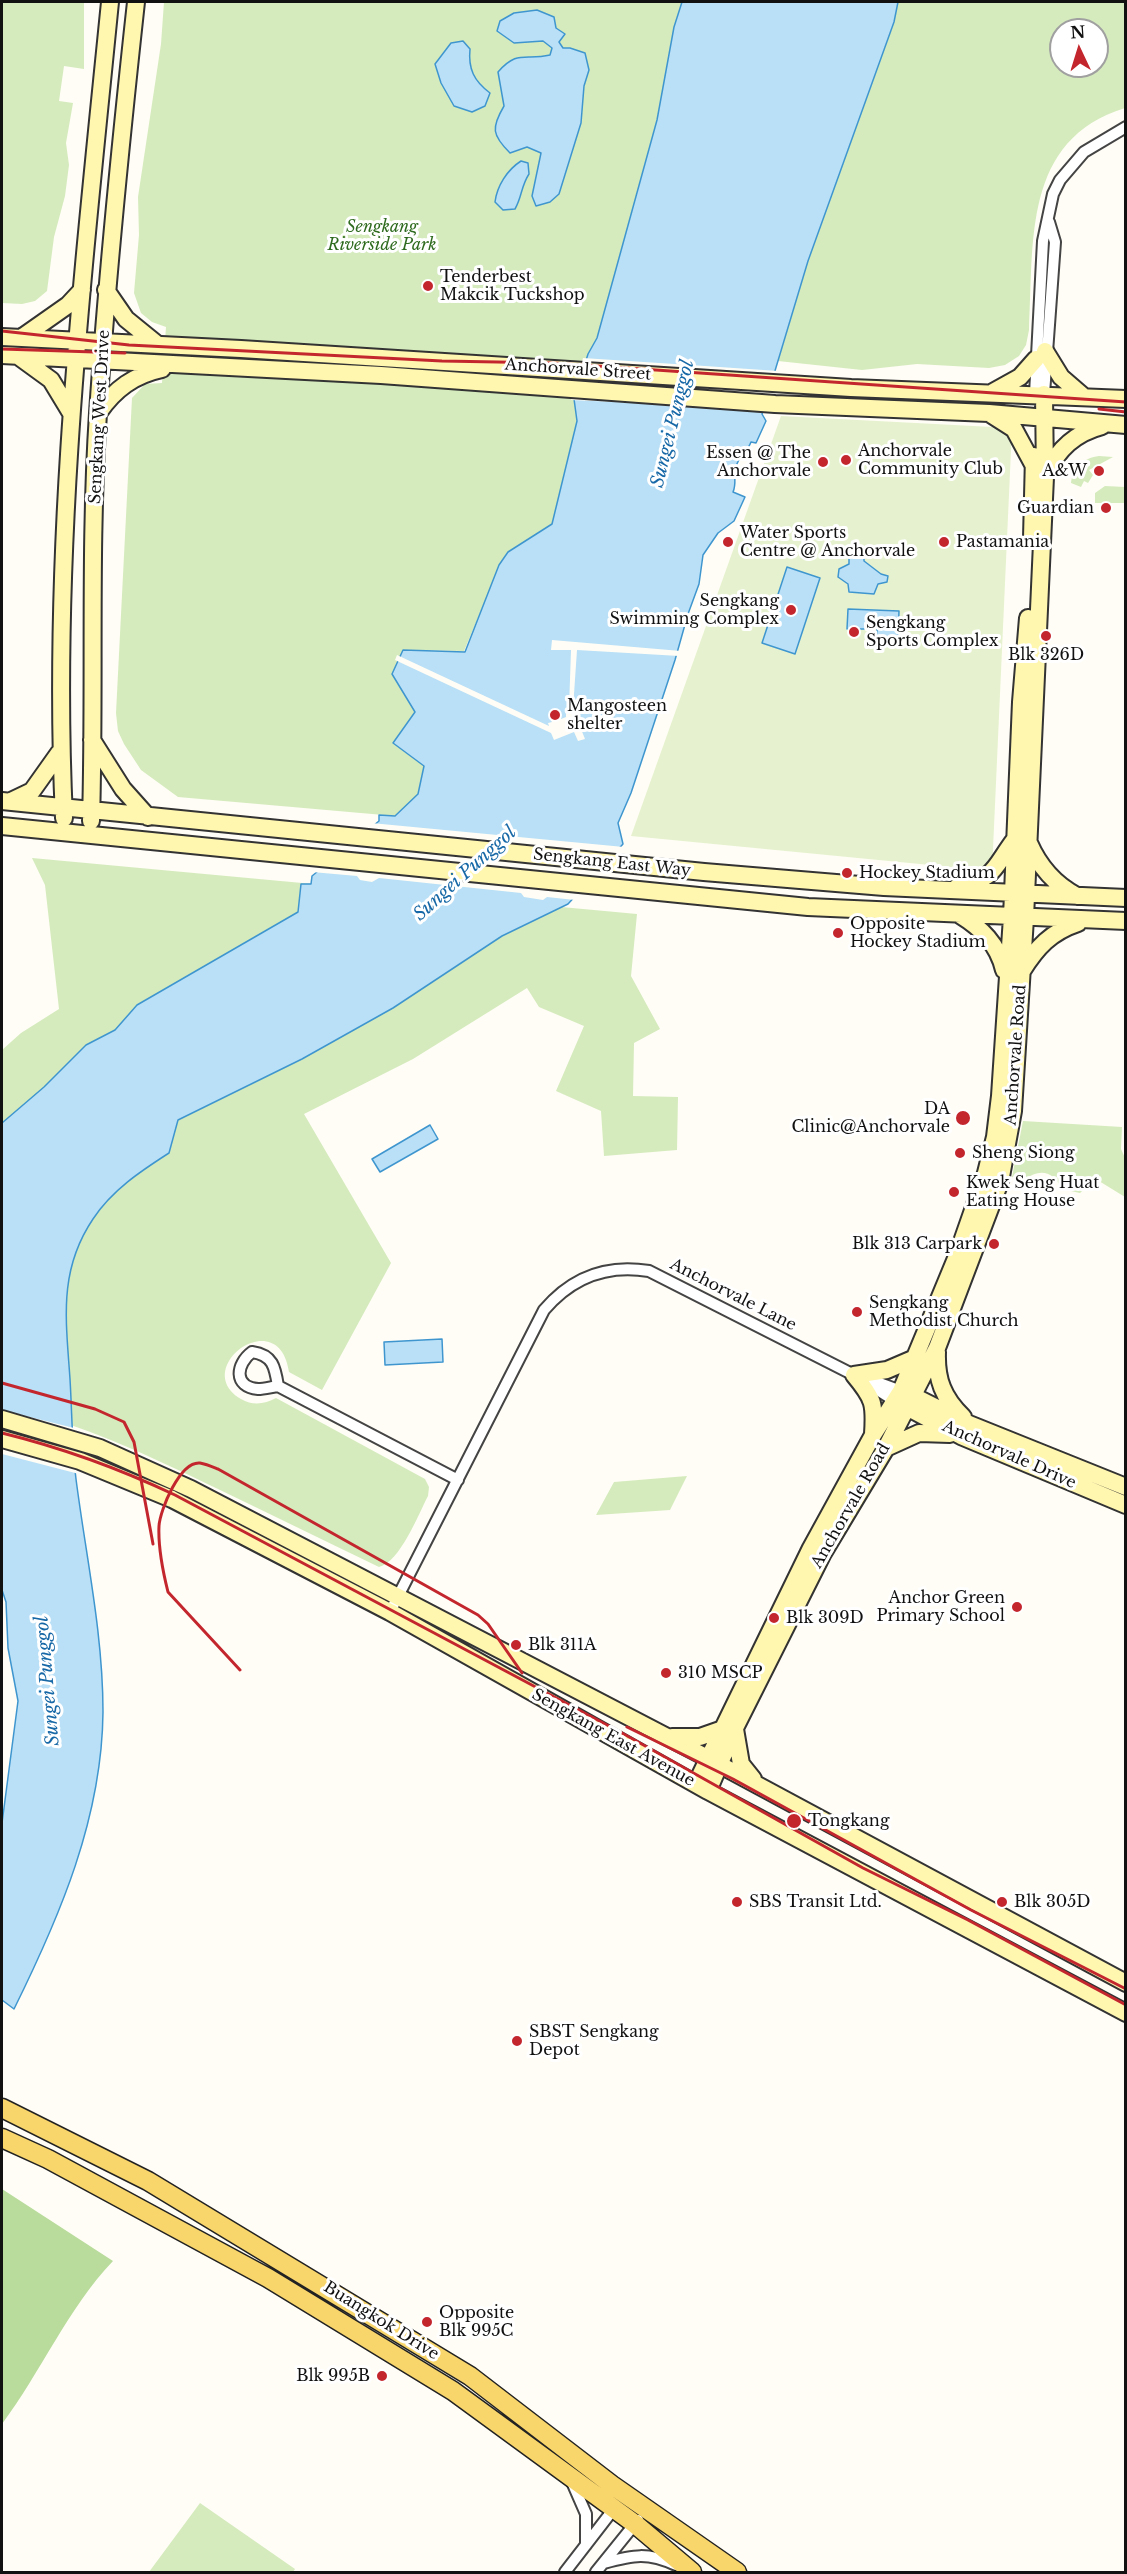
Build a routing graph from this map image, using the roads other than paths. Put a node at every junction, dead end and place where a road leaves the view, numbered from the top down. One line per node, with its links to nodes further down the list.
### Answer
1 (110, 2): 4 (main road, Sengkang West Drive)
2 (135, 2): 5 (main road, Sengkang West Drive)
3 (1125, 127): 12 (street)
4 (82, 290): 7 (main road); 8 (main road, Sengkang West Drive)
5 (106, 290): 9 (main road, Sengkang West Drive); 11 (main road)
6 (2, 337): 7 (main road, Anchorvale Street)
7 (21, 338): 8 (main road, Anchorvale Street)
8 (77, 342): 9 (main road, Anchorvale Street); 14 (main road, Sengkang West Drive)
9 (104, 342): 10 (main road, Anchorvale Street); 15 (main road, Sengkang West Drive)
10 (139, 344): 11 (main road, Anchorvale Street); 16 (main road)
11 (158, 345): 18 (main road, Anchorvale Street)
12 (1041, 355): 18 (main road); 19 (street); 20 (main road)
13 (10, 356): 14 (main road, Anchorvale Street); 24 (main road)
14 (76, 360): 15 (main road, Anchorvale Street); 24 (main road, Sengkang West Drive)
15 (103, 362): 16 (main road, Anchorvale Street); 22 (main road, Sengkang West Drive)
16 (138, 363): 17 (main road, Anchorvale Street)
17 (181, 365): 22 (main road); 23 (main road, Anchorvale Street)
18 (992, 393): 19 (main road, Anchorvale Street)
19 (1040, 394): 20 (main road, Anchorvale Street); 25 (main road, Anchorvale Road)
20 (1083, 396): 21 (main road, Anchorvale Street)
21 (1125, 399)
22 (98, 413): 28 (main road, Sengkang West Drive)
23 (989, 413): 25 (main road, Anchorvale Street); 27 (main road)
24 (71, 414): 29 (main road, Sengkang West Drive)
25 (1040, 418): 26 (main road, Anchorvale Street); 27 (main road, Anchorvale Road)
26 (1118, 424): 27 (main road)
27 (1039, 472): 37 (main road, Anchorvale Road)
28 (91, 739): 32 (main road, Sengkang West Drive); 33 (main road)
29 (59, 753): 30 (main road); 31 (main road, Sengkang West Drive)
30 (6, 802): 31 (main road, Sengkang East Way)
31 (63, 808): 32 (main road, Sengkang East Way); 35 (main road, Sengkang West Drive)
32 (92, 811): 33 (main road, Sengkang East Way); 36 (main road, Sengkang West Drive)
33 (153, 818): 38 (main road, Sengkang East Way)
34 (2, 825): 35 (main road, Sengkang East Way)
35 (64, 831): 36 (main road, Sengkang East Way)
36 (91, 834): 42 (main road, Sengkang East Way)
37 (1021, 839): 38 (main road); 39 (main road, Anchorvale Road); 40 (main road)
38 (942, 890): 39 (main road, Sengkang East Way)
39 (1019, 895): 40 (main road, Sengkang East Way); 43 (main road, Anchorvale Road)
40 (1078, 897): 41 (main road, Sengkang East Way)
41 (1125, 898)
42 (959, 915): 43 (main road, Sengkang East Way); 46 (main road)
43 (1019, 918): 44 (main road, Sengkang East Way); 46 (main road, Anchorvale Road)
44 (1088, 920): 45 (main road, Sengkang East Way); 46 (main road)
45 (1125, 921)
46 (1014, 975): 47 (main road, Anchorvale Road); 48 (main road, Anchorvale Road)
47 (937, 1348): 51 (main road, Anchorvale Road); 53 (main road)
48 (915, 1358): 49 (main road); 51 (main road, Anchorvale Road)
49 (854, 1375): 51 (street, Anchorvale Lane); 54 (main road); 57 (street, Anchorvale Lane)
50 (278, 1386): 57 (street)
51 (904, 1399): 53 (main road, Anchorvale Drive); 54 (main road, Anchorvale Road); 56 (main road, Anchorvale Road)
52 (2, 1419): 60 (main road, Sengkang East Avenue)
53 (965, 1430): 56 (main road); 58 (main road, Anchorvale Drive); 59 (main road, Anchorvale Drive)
54 (873, 1435): 62 (main road, Anchorvale Road)
55 (2, 1439): 61 (main road, Sengkang East Avenue)
56 (886, 1448): 62 (main road, Anchorvale Road)
57 (458, 1480): 60 (street, Anchorvale Lane)
58 (1125, 1487)
59 (1125, 1504)
60 (398, 1596): 61 (street, Anchorvale Lane); 63 (main road, Sengkang East Avenue)
61 (390, 1612): 66 (main road, Sengkang East Avenue)
62 (728, 1729): 63 (main road); 64 (main road, Anchorvale Road); 65 (main road)
63 (669, 1737): 64 (main road, Sengkang East Avenue)
64 (714, 1761): 65 (main road, Sengkang East Avenue); 66 (main road, Anchorvale Road)
65 (760, 1786): 67 (main road, Sengkang East Avenue)
66 (702, 1787): 68 (main road, Sengkang East Avenue)
67 (1125, 1983)
68 (1125, 2013)
69 (2, 2108): 72 (main road, Buangkok Drive)
70 (2, 2138): 71 (main road, Buangkok Drive)
71 (570, 2478): 72 (main road, Buangkok Drive); 75 (street)
72 (619, 2501): 73 (main road, Buangkok Drive); 74 (main road, Buangkok Drive); 75 (street)
73 (647, 2508): 74 (street); 80 (main road, Buangkok Drive)
74 (634, 2524): 76 (street); 79 (main road, Buangkok Drive)
75 (586, 2545): 77 (street)
76 (604, 2563): 78 (street); 79 (street)
77 (565, 2572)
78 (596, 2572)
79 (692, 2572)
80 (737, 2572)

